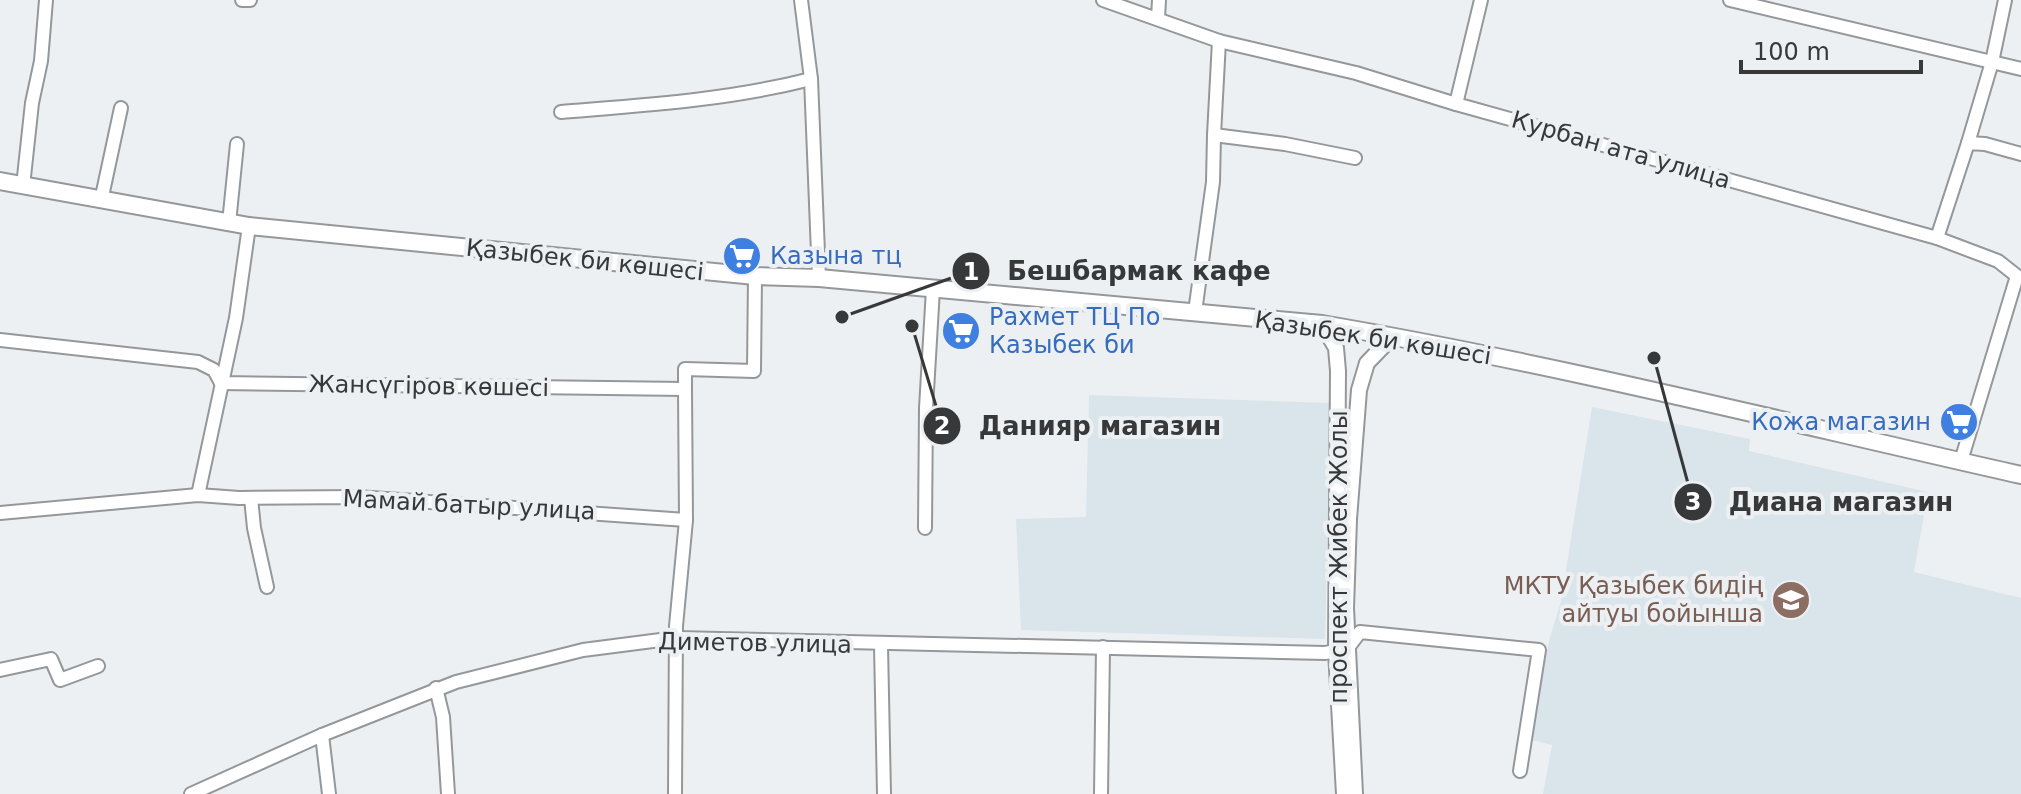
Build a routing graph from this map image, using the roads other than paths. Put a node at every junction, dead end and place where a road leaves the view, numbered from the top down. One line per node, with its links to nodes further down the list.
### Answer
1 (46, 0): 24 (street)
2 (242, 0): 3 (street)
3 (250, 0)
4 (801, 0): 14 (street)
5 (1103, 0): 10 (street, Курбан ата улица)
6 (1159, 0): 10 (street)
7 (1481, 0): 15 (street)
8 (1730, 0): 12 (street)
9 (2005, 0): 12 (street)
10 (1158, 18): 11 (street, Курбан ата улица)
11 (1219, 41): 15 (street, Курбан ата улица); 18 (street)
12 (1992, 62): 13 (street); 19 (street)
13 (2021, 69)
14 (811, 79): 17 (street); 30 (street)
15 (1456, 104): 28 (street, Курбан ата улица)
16 (121, 108): 25 (street)
17 (561, 112)
18 (1214, 135): 22 (street); 32 (street)
19 (1968, 143): 21 (street); 28 (street)
20 (237, 144): 26 (street)
21 (2021, 154)
22 (1355, 158)
23 (0, 181): 24 (main road, Қазыбек би көшесі)
24 (23, 186): 25 (main road, Қазыбек би көшесі)
25 (101, 201): 26 (main road, Қазыбек би көшесі)
26 (229, 223): 27 (main road, Қазыбек би көшесі)
27 (249, 226): 29 (main road, Қазыбек би көшесі); 36 (street)
28 (1937, 238): 38 (street, Курбан ата улица)
29 (755, 276): 30 (main road, Қазыбек би көшесі); 37 (street)
30 (819, 278): 31 (main road, Қазыбек би көшесі)
31 (933, 289): 32 (main road, Қазыбек би көшесі); 44 (street)
32 (1195, 312): 33 (main road, Қазыбек би көшесі)
33 (1322, 324): 34 (main road, Қазыбек би көшесі); 49 (street, проспект Жибек Жолы)
34 (1393, 336): 38 (main road, Қазыбек би көшесі); 49 (street, проспект Жибек Жолы)
35 (0, 340): 36 (street)
36 (221, 383): 37 (street, Жансүгіров көшесі); 40 (street)
37 (685, 389): 43 (street)
38 (1961, 461): 39 (main road, Қазыбек би көшесі)
39 (2021, 475)
40 (198, 495): 41 (street, Мамай батыр улица); 42 (street, Мамай батыр улица)
41 (251, 498): 43 (street, Мамай батыр улица); 45 (street)
42 (0, 513)
43 (686, 520): 46 (street)
44 (925, 528)
45 (267, 587)
46 (676, 638): 47 (street, Диметов улица); 52 (street, Диметов улица); 58 (street)
47 (881, 645): 48 (street, Диметов улица); 59 (street)
48 (1103, 647): 49 (street, Диметов улица); 60 (street)
49 (1342, 650): 54 (street); 61 (street, проспект Жибек Жолы); 62 (street, проспект Жибек Жолы)
50 (98, 666): 51 (street)
51 (0, 670)
52 (436, 688): 53 (street, Диметов улица); 57 (street)
53 (322, 735): 55 (street, Диметов улица); 56 (street)
54 (1520, 771)
55 (191, 794)
56 (329, 794)
57 (448, 794)
58 (675, 794)
59 (884, 794)
60 (1101, 794)
61 (1344, 794)
62 (1355, 794)

